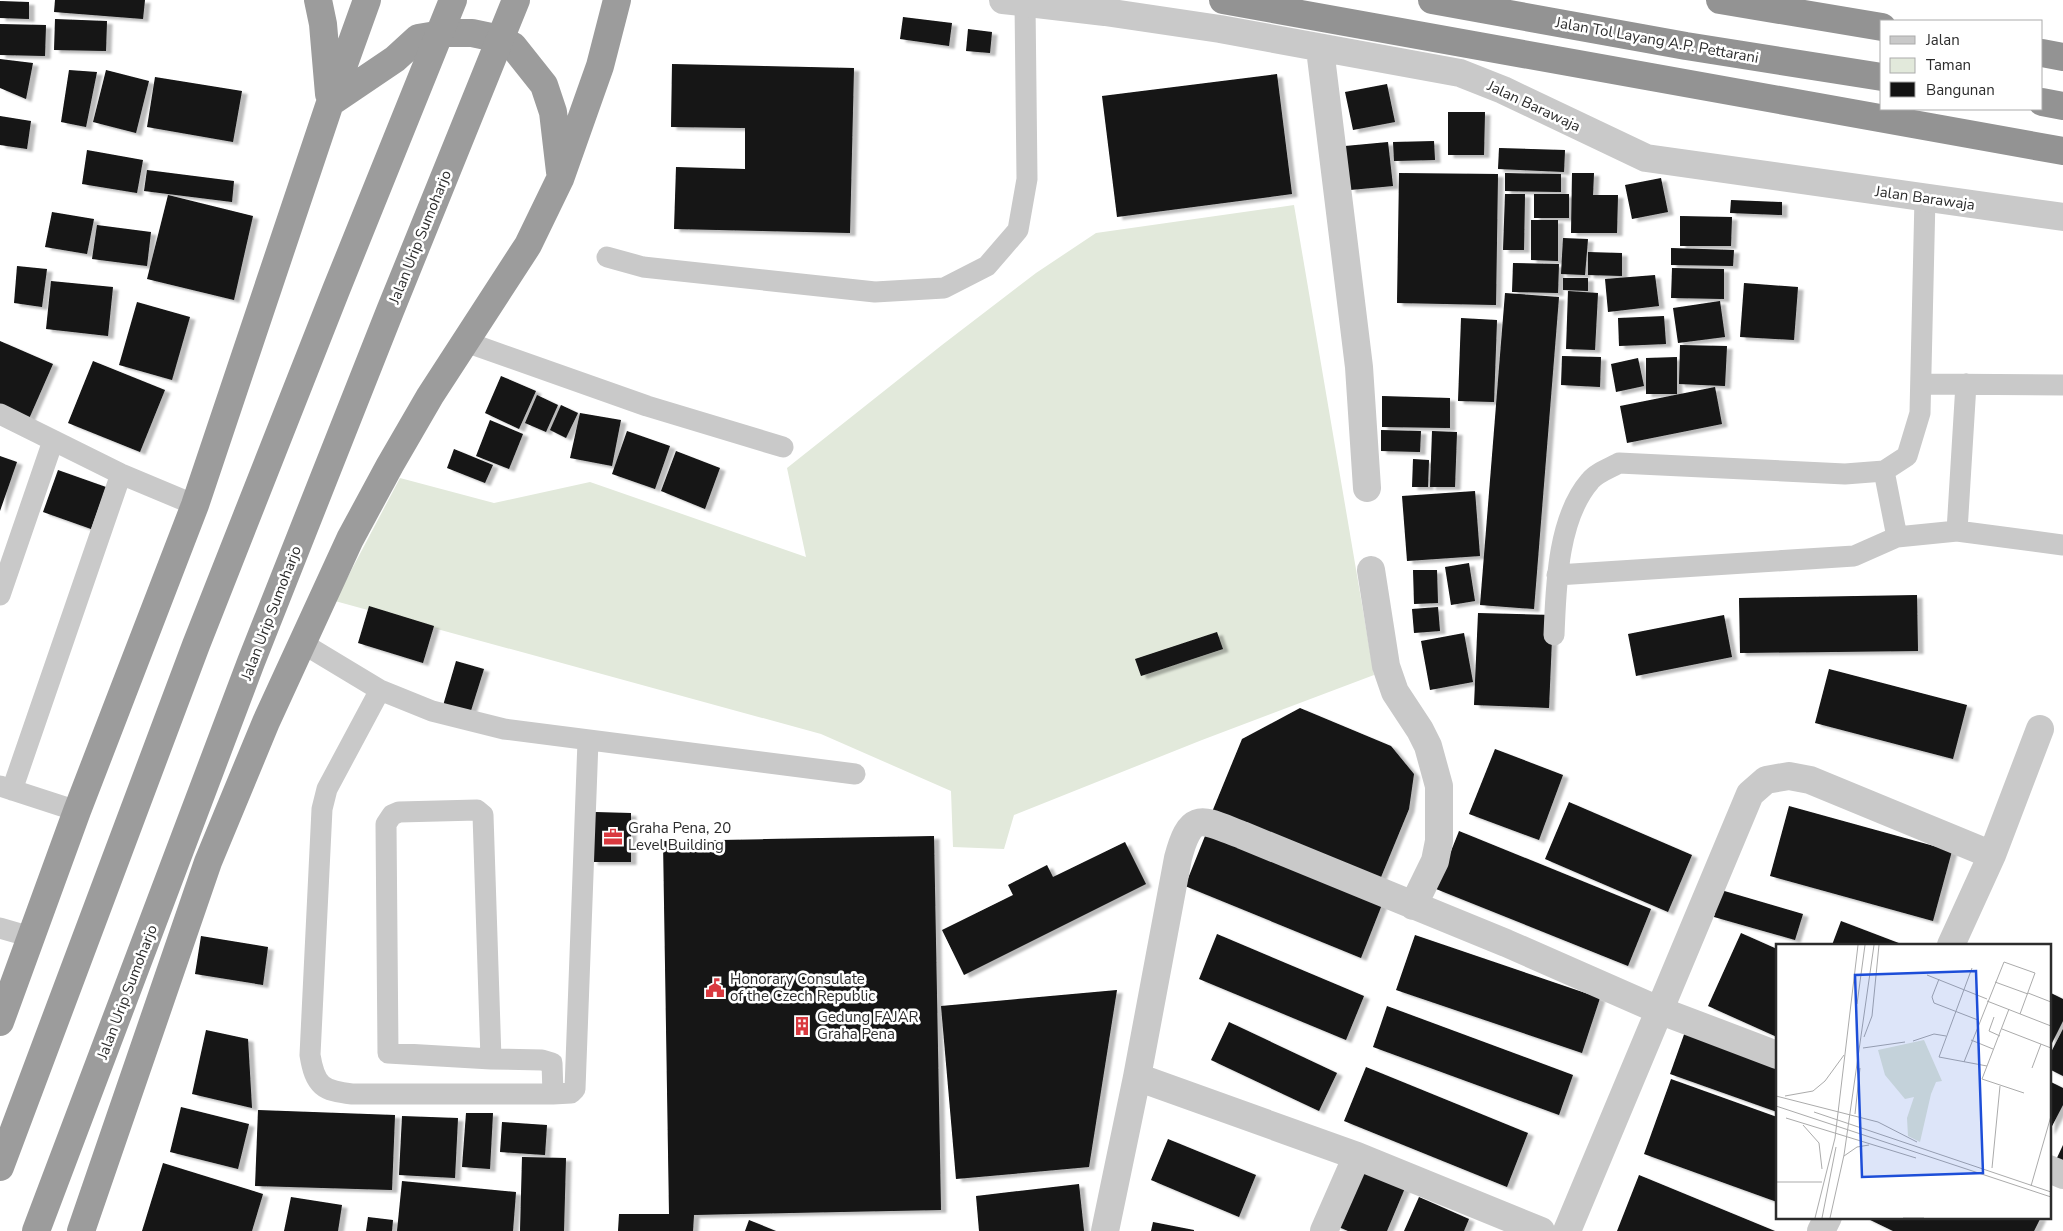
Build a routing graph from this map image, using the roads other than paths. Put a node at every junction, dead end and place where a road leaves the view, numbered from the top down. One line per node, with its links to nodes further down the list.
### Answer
1 (318, 0): 16 (highway)
2 (367, 0): 16 (highway)
3 (454, 0): 61 (highway, bridge)
4 (516, 0): 65 (highway, Jalan Urip Sumoharjo, bridge)
5 (616, 0): 19 (highway)
6 (1223, 0): 18 (highway)
7 (1432, 0): 14 (highway, Jalan Tol Layang A.P. Pettarani)
8 (1720, 0): 10 (highway)
9 (1014, 2): 11 (street, Jalan Barawaja); 22 (lane)
10 (1880, 27)
11 (1320, 49): 20 (street, Jalan Barawaja); 32 (street)
12 (2043, 53): 13 (highway)
13 (2063, 57)
14 (1880, 77)
15 (2043, 102): 17 (highway)
16 (330, 103): 19 (highway); 33 (highway)
17 (2063, 106)
18 (2063, 152)
19 (560, 179): 23 (highway)
20 (1925, 198): 21 (street, Jalan Barawaja); 24 (lane)
21 (2063, 217)
22 (607, 257)
23 (466, 342): 29 (lane); 41 (highway)
24 (1921, 384): 25 (lane); 30 (lane)
25 (1966, 384): 26 (lane); 34 (lane)
26 (2063, 385)
27 (0, 414): 28 (lane)
28 (53, 441): 31 (lane); 39 (lane)
29 (783, 447)
30 (1884, 471): 35 (lane); 38 (lane)
31 (121, 474): 33 (lane); 46 (lane)
32 (1367, 488)
33 (196, 505): 47 (highway)
34 (1957, 530): 35 (lane); 36 (lane)
35 (1897, 537): 38 (lane)
36 (2063, 545)
37 (1371, 570): 49 (street)
38 (1557, 575): 40 (lane)
39 (0, 595)
40 (1554, 635)
41 (302, 643): 42 (lane); 66 (highway)
42 (380, 690): 44 (lane); 59 (lane)
43 (2040, 729): 48 (street)
44 (588, 741): 45 (lane); 59 (lane)
45 (855, 774)
46 (6, 788): 47 (lane)
47 (77, 811): 51 (highway)
48 (1992, 855): 52 (street); 54 (street)
49 (1413, 906): 54 (street); 58 (street)
50 (0, 928): 51 (lane)
51 (31, 937): 53 (highway)
52 (1951, 944)
53 (6, 987): 55 (highway)
54 (1661, 1011): 56 (street); 70 (street)
55 (0, 1022)
56 (1776, 1055)
57 (491, 1059): 57 (lane); 59 (lane)
58 (1137, 1077): 60 (street); 67 (street)
59 (553, 1094)
60 (1357, 1156): 68 (street); 69 (street)
61 (0, 1167)
62 (2050, 1169): 63 (street)
63 (2063, 1175)
64 (1828, 1218): 71 (street)
65 (36, 1231)
66 (81, 1231)
67 (1106, 1231)
68 (1324, 1231)
69 (1541, 1231)
70 (1567, 1231)
71 (1822, 1231)

